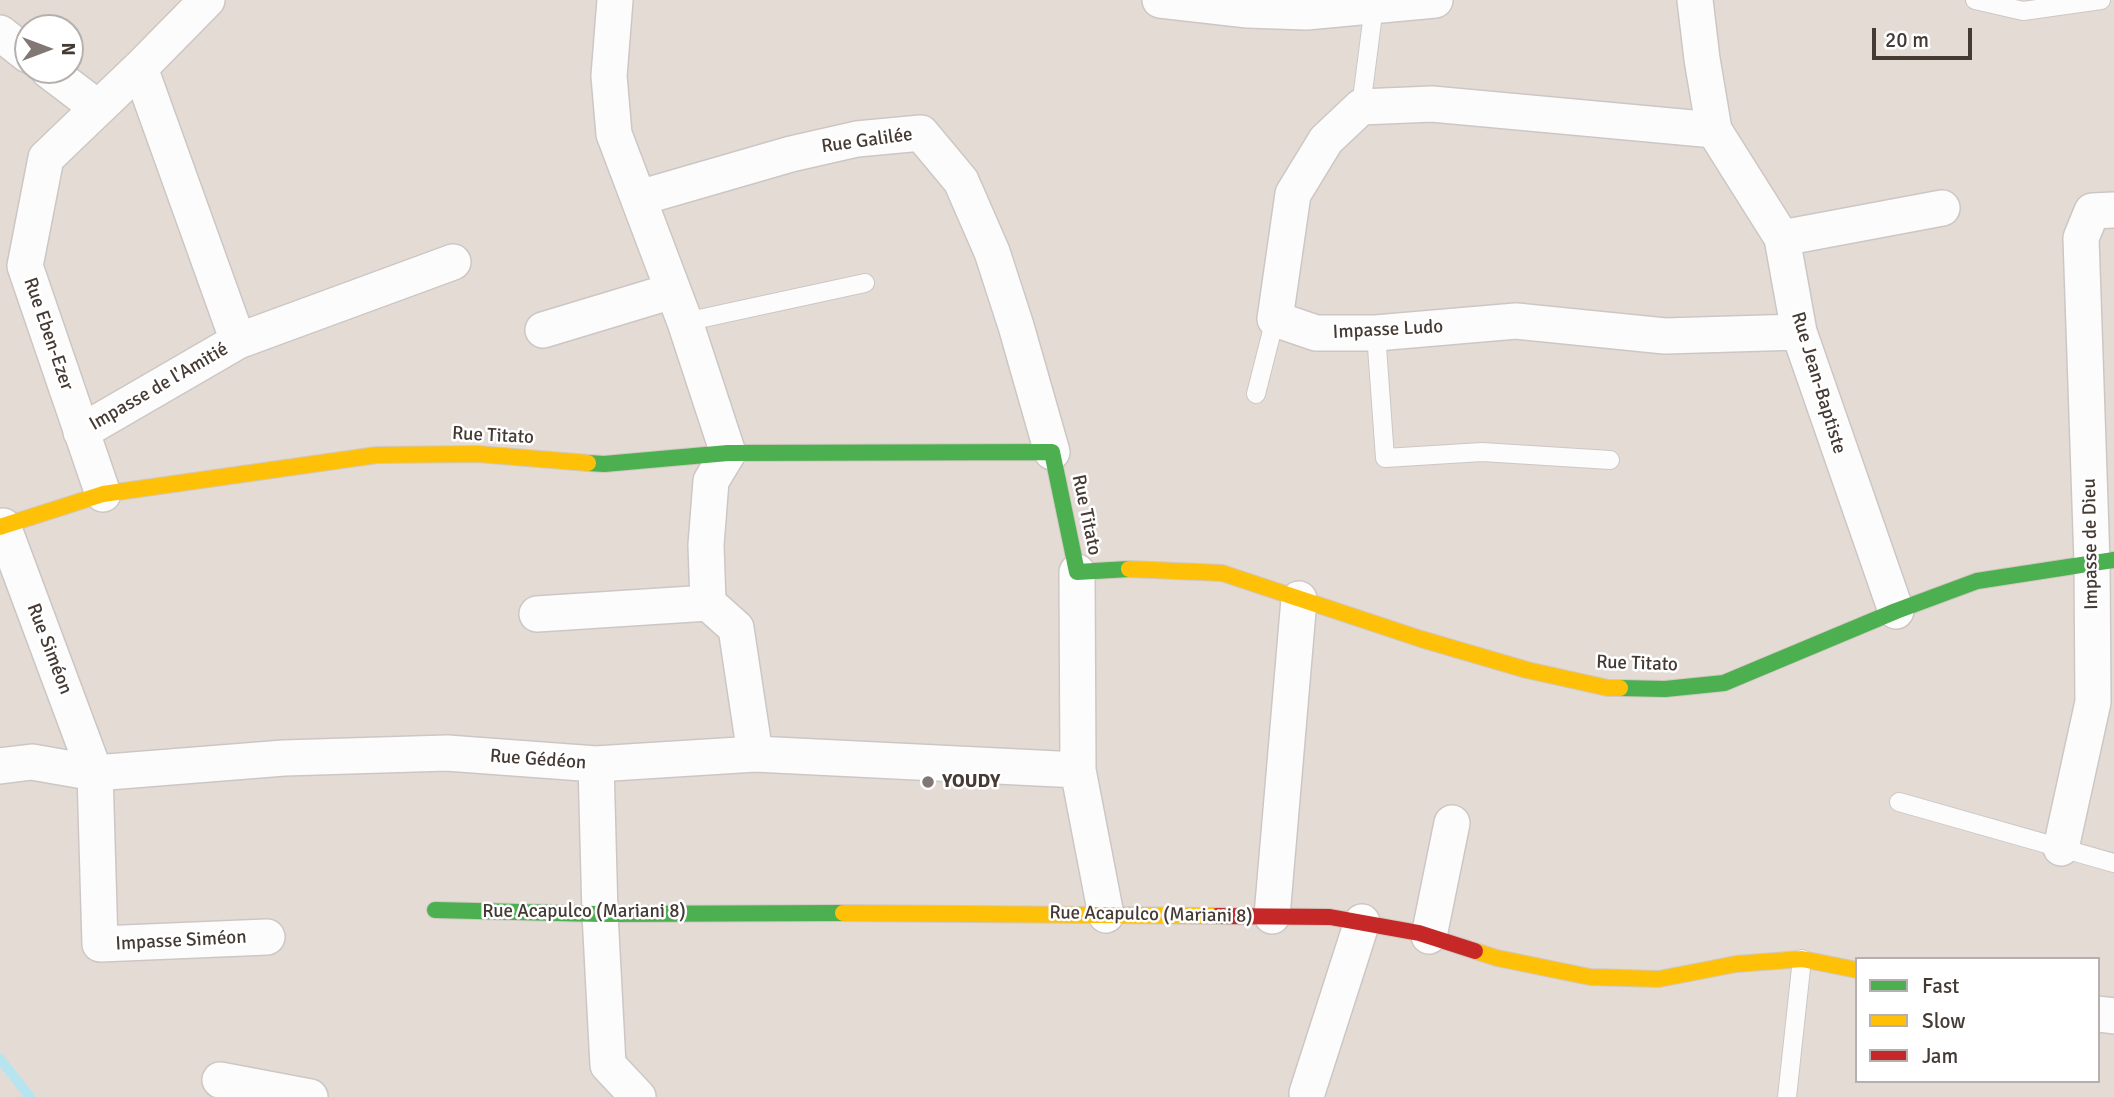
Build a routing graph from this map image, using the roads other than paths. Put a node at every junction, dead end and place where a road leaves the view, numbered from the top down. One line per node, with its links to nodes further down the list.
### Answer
1 (207, 0): 11 (street, Rue Eben-Ezer)
2 (615, 0): 16 (street)
3 (1160, 0): 8 (street)
4 (1435, 0): 8 (street)
5 (1695, 0): 15 (street, Rue Jean-Baptiste)
6 (1975, 0): 7 (lane)
7 (2101, 0)
8 (1374, 6): 13 (lane)
9 (0, 33): 10 (street)
10 (14, 44)
11 (140, 68): 14 (street, Rue Eben-Ezer); 27 (street)
12 (66, 84): 14 (street)
13 (1360, 107): 15 (street); 23 (street)
14 (98, 108): 29 (street, Rue Eben-Ezer)
15 (1714, 131): 19 (street, Rue Jean-Baptiste)
16 (639, 198): 22 (street); 30 (street, Rue Galilée)
17 (1942, 208): 19 (street)
18 (2114, 209): 35 (street, Impasse de Dieu)
19 (1782, 237): 25 (street, Rue Jean-Baptiste)
20 (453, 262): 27 (street, Impasse de l'Amitié)
21 (865, 283): 22 (lane)
22 (679, 306): 24 (street); 31 (street)
23 (1275, 319): 26 (street, Impasse Ludo); 28 (lane)
24 (542, 330)
25 (1799, 332): 26 (street, Impasse Ludo); 39 (street, Rue Jean-Baptiste)
26 (1376, 333): 32 (lane)
27 (237, 341): 29 (street, Impasse de l'Amitié)
28 (1256, 394)
29 (81, 432): 33 (street, Rue Eben-Ezer)
30 (1052, 452): 31 (street, Rue Titato); 36 (street, Rue Titato)
31 (728, 453): 33 (street, Rue Titato); 38 (street)
32 (1610, 460)
33 (103, 494): 34 (street, Rue Titato)
34 (1, 526): 45 (street, Rue Siméon)
35 (2103, 561): 39 (street, Rue Titato); 48 (street, Impasse de Dieu)
36 (1077, 572): 37 (street, Rue Titato); 44 (street)
37 (1299, 599): 39 (street, Rue Titato); 53 (street)
38 (708, 603): 40 (street); 41 (street)
39 (1896, 611)
40 (537, 614)
41 (755, 754): 42 (street, Rue Gédéon); 44 (street, Rue Gédéon)
42 (596, 764): 45 (street, Rue Gédéon); 51 (street)
43 (0, 766): 45 (street, Rue Gédéon)
44 (1078, 770): 52 (street)
45 (96, 773): 56 (street, Impasse Siméon)
46 (1899, 802): 48 (lane)
47 (1452, 823): 55 (street)
48 (2061, 848): 49 (lane)
49 (2114, 863)
50 (435, 910): 51 (street, Rue Acapulco (Mariani 8))
51 (600, 914): 52 (street, Rue Acapulco (Mariani 8)); 62 (street)
52 (1106, 915): 53 (street, Rue Acapulco (Mariani 8))
53 (1272, 916): 54 (street, Rue Acapulco (Mariani 8))
54 (1362, 922): 55 (street, Rue Acapulco (Mariani 8)); 60 (street)
55 (1429, 936): 57 (street, Rue Acapulco (Mariani 8))
56 (267, 937)
57 (1802, 959): 58 (street, Rue Acapulco (Mariani 8)); 63 (lane)
58 (1855, 970)
59 (220, 1080): 61 (street)
60 (1307, 1093)
61 (310, 1097)
62 (638, 1097)
63 (1787, 1097)

